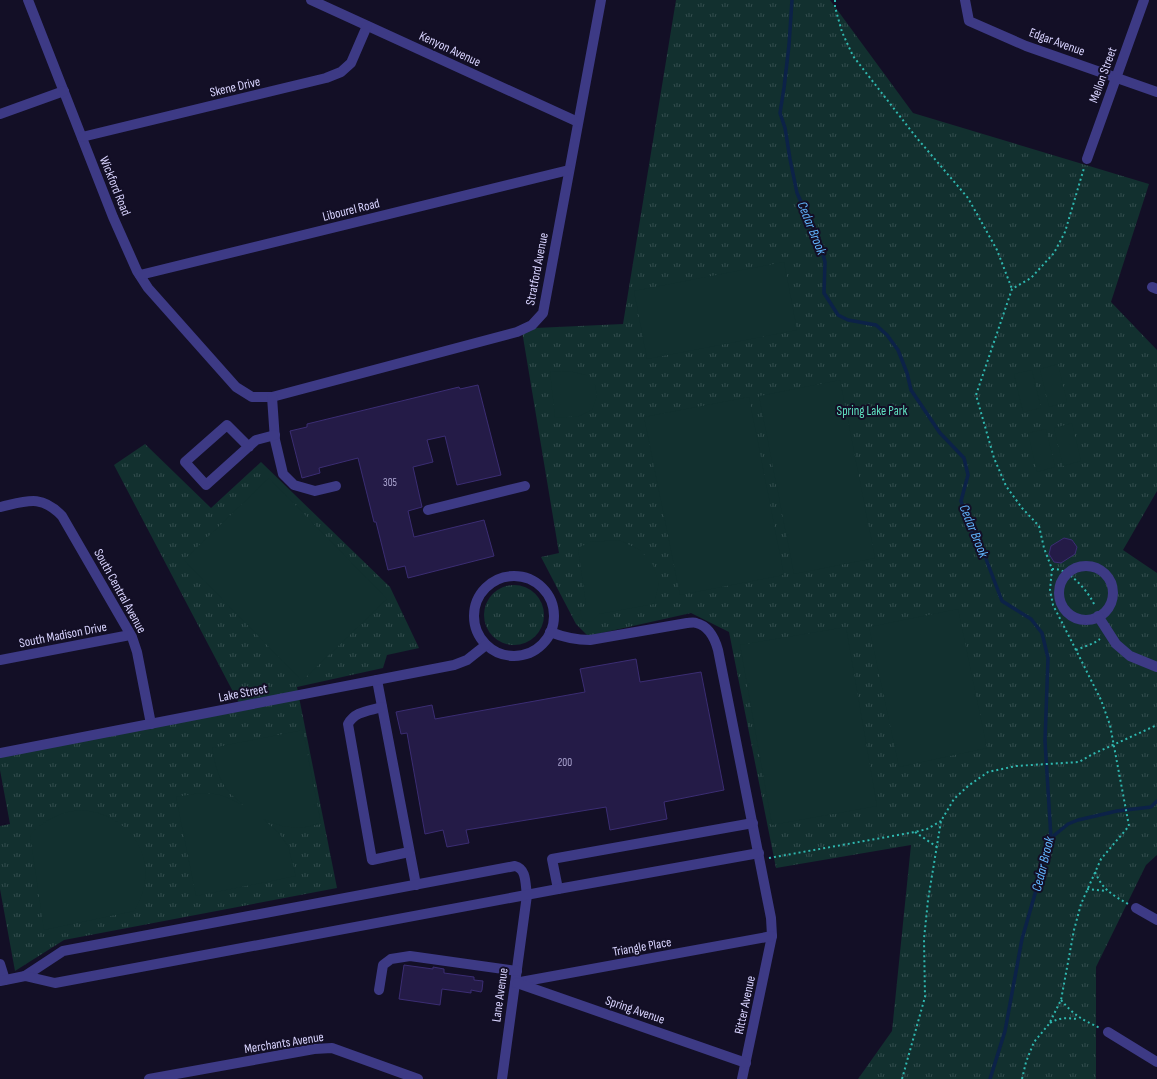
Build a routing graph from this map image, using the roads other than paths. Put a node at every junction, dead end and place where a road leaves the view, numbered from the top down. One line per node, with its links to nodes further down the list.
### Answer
1 (28, 0): 8 (street, Wickford Road)
2 (311, 0): 6 (street, Kenyon Avenue)
3 (601, 0): 11 (street, Stratford Avenue)
4 (965, 0): 7 (street, Edgar Avenue)
5 (1144, 0): 7 (street, Mellon Street)
6 (367, 26): 11 (street, Kenyon Avenue); 12 (street, Skene Drive)
7 (1116, 76): 9 (street, Edgar Avenue); 13 (street, Mellon Street)
8 (64, 91): 10 (street); 12 (street, Wickford Road)
9 (1157, 92)
10 (0, 114)
11 (578, 122): 14 (street, Stratford Avenue)
12 (82, 137): 15 (street, Wickford Road)
13 (1087, 159)
14 (569, 170): 15 (street, Libourel Road); 17 (street, Stratford Avenue)
15 (140, 275): 16 (street, Wickford Road)
16 (252, 397): 17 (street, Stratford Avenue)
17 (272, 397): 18 (street)
18 (275, 435): 19 (street); 20 (street)
19 (249, 447): 19 (street)
20 (336, 486)
21 (525, 486): 23 (street)
22 (0, 507): 26 (street, South Central Avenue)
23 (428, 510)
24 (1098, 616): 24 (street); 29 (street)
25 (550, 632): 27 (street); 27 (street); 34 (street, Ritter Avenue)
26 (130, 635): 28 (street, South Madison Drive); 32 (street, South Central Avenue)
27 (486, 645): 30 (street, Lake Street)
28 (0, 660)
29 (1157, 667)
30 (377, 680): 31 (street); 32 (street, Lake Street)
31 (382, 707): 35 (street); 35 (street)
32 (151, 724): 33 (street, Lake Street)
33 (0, 753)
34 (753, 822): 36 (street, Ritter Avenue); 38 (street)
35 (409, 852): 37 (street)
36 (760, 856): 38 (street); 42 (street, Ritter Avenue)
37 (416, 885): 39 (street, Lane Avenue); 45 (street)
38 (558, 888): 39 (street)
39 (527, 895): 44 (street, Lane Avenue); 45 (street)
40 (1136, 908): 41 (street)
41 (1157, 920)
42 (772, 936): 47 (street, Triangle Place); 50 (street, Ritter Avenue)
43 (0, 964): 46 (street)
44 (517, 971): 47 (street, Lane Avenue); 48 (street)
45 (25, 976): 46 (street)
46 (2, 981)
47 (515, 983): 50 (street, Spring Avenue); 54 (street, Lane Avenue)
48 (379, 990)
49 (1108, 1032): 51 (street)
50 (746, 1062): 55 (street, Ritter Avenue)
51 (1157, 1062)
52 (149, 1079): 53 (street, Merchants Avenue)
53 (418, 1079)
54 (502, 1079)
55 (742, 1079)

